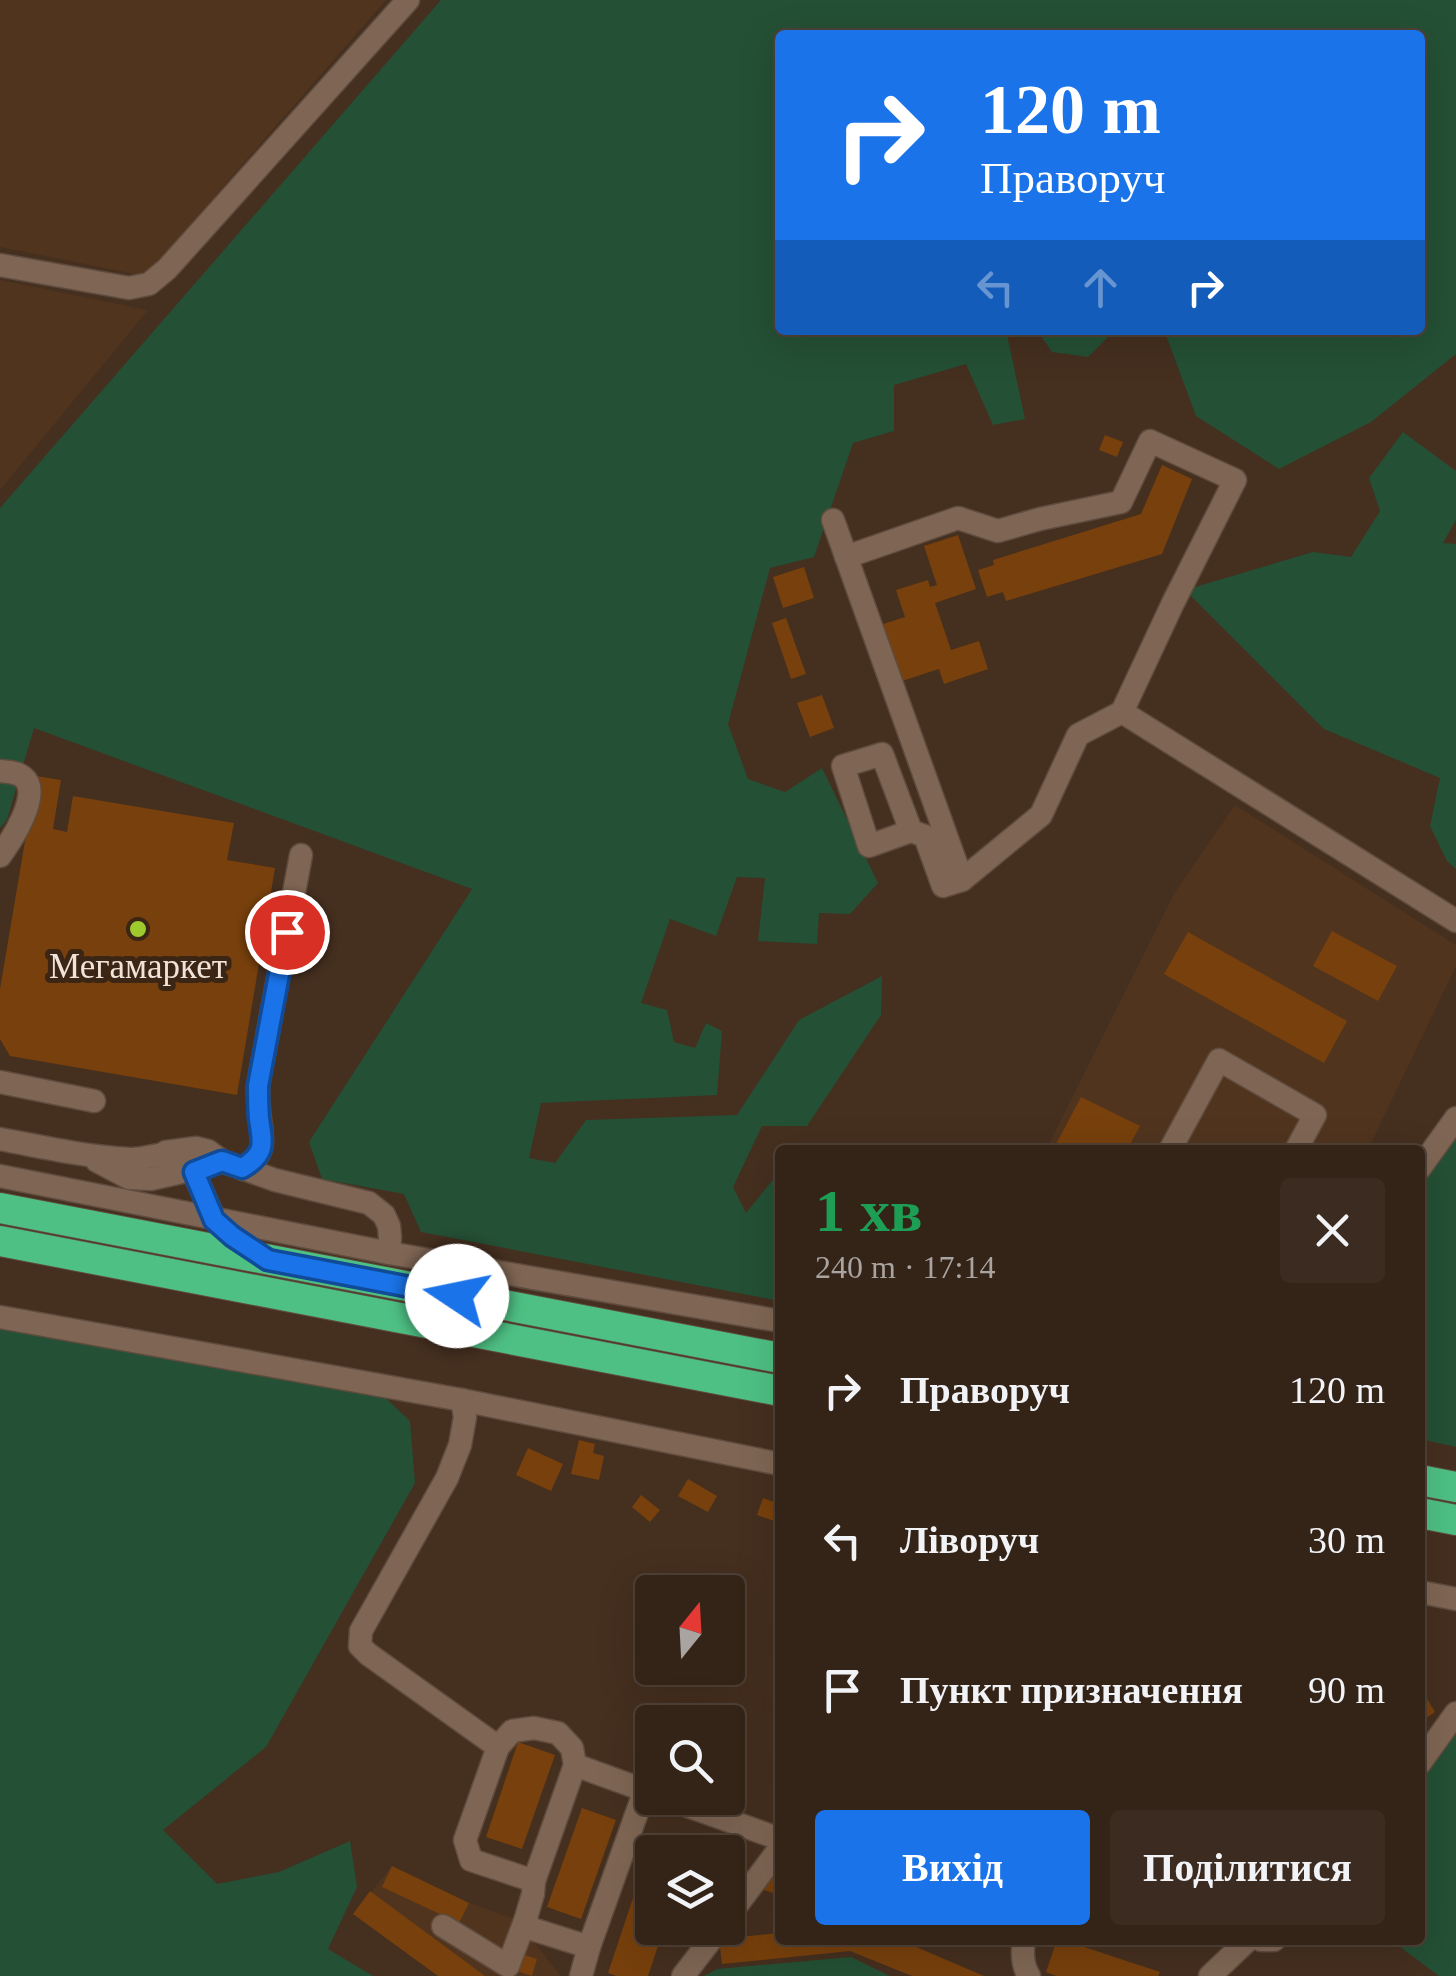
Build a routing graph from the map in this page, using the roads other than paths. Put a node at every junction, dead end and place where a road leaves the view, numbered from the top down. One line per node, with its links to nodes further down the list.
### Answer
1 (408, 0): 2 (street)
2 (0, 265)
3 (833, 520): 4 (street)
4 (846, 557): 5 (street); 10 (street)
5 (1122, 712): 10 (street); 11 (street)
6 (0, 771): 9 (street)
7 (911, 831): 10 (street)
8 (301, 854): 16 (street)
9 (0, 856)
10 (962, 880)
11 (1456, 921)
12 (0, 1082): 13 (street)
13 (94, 1102)
14 (1456, 1118): 21 (street)
15 (0, 1139): 20 (street)
16 (263, 1140): 22 (street); 25 (street)
17 (1173, 1145): 18 (street)
18 (1299, 1145)
19 (165, 1152): 20 (street); 22 (street); 23 (street)
20 (85, 1155): 23 (street)
21 (1425, 1161)
22 (232, 1165): 23 (street); 25 (street)
23 (194, 1172): 27 (street)
24 (0, 1176): 27 (street)
25 (300, 1187): 29 (street)
26 (0, 1208): 30 (highway)
27 (214, 1220): 29 (street); 30 (street)
28 (0, 1241): 34 (highway)
29 (389, 1252): 32 (street)
30 (268, 1260): 33 (highway)
31 (0, 1317): 35 (street)
32 (775, 1320)
33 (775, 1357)
34 (775, 1390)
35 (462, 1400): 36 (street); 44 (street)
36 (775, 1463)
37 (1425, 1481): 38 (highway)
38 (1456, 1487)
39 (1425, 1514): 40 (highway)
40 (1456, 1520)
41 (1425, 1593): 42 (street)
42 (1456, 1599)
43 (1456, 1713): 45 (street)
44 (498, 1746): 46 (street); 52 (street)
45 (1425, 1755)
46 (575, 1765): 47 (street); 52 (street)
47 (635, 1787)
48 (645, 1815): 59 (street)
49 (713, 1815): 50 (street)
50 (775, 1837)
51 (775, 1855): 53 (street)
52 (534, 1880): 54 (street)
53 (745, 1894)
54 (525, 1920): 55 (street); 59 (street)
55 (443, 1926)
56 (707, 1945): 61 (street)
57 (1024, 1945): 62 (street)
58 (1243, 1945): 63 (street)
59 (589, 1948): 60 (street)
60 (582, 1976)
61 (683, 1976)
62 (1029, 1976)
63 (1210, 1976)

